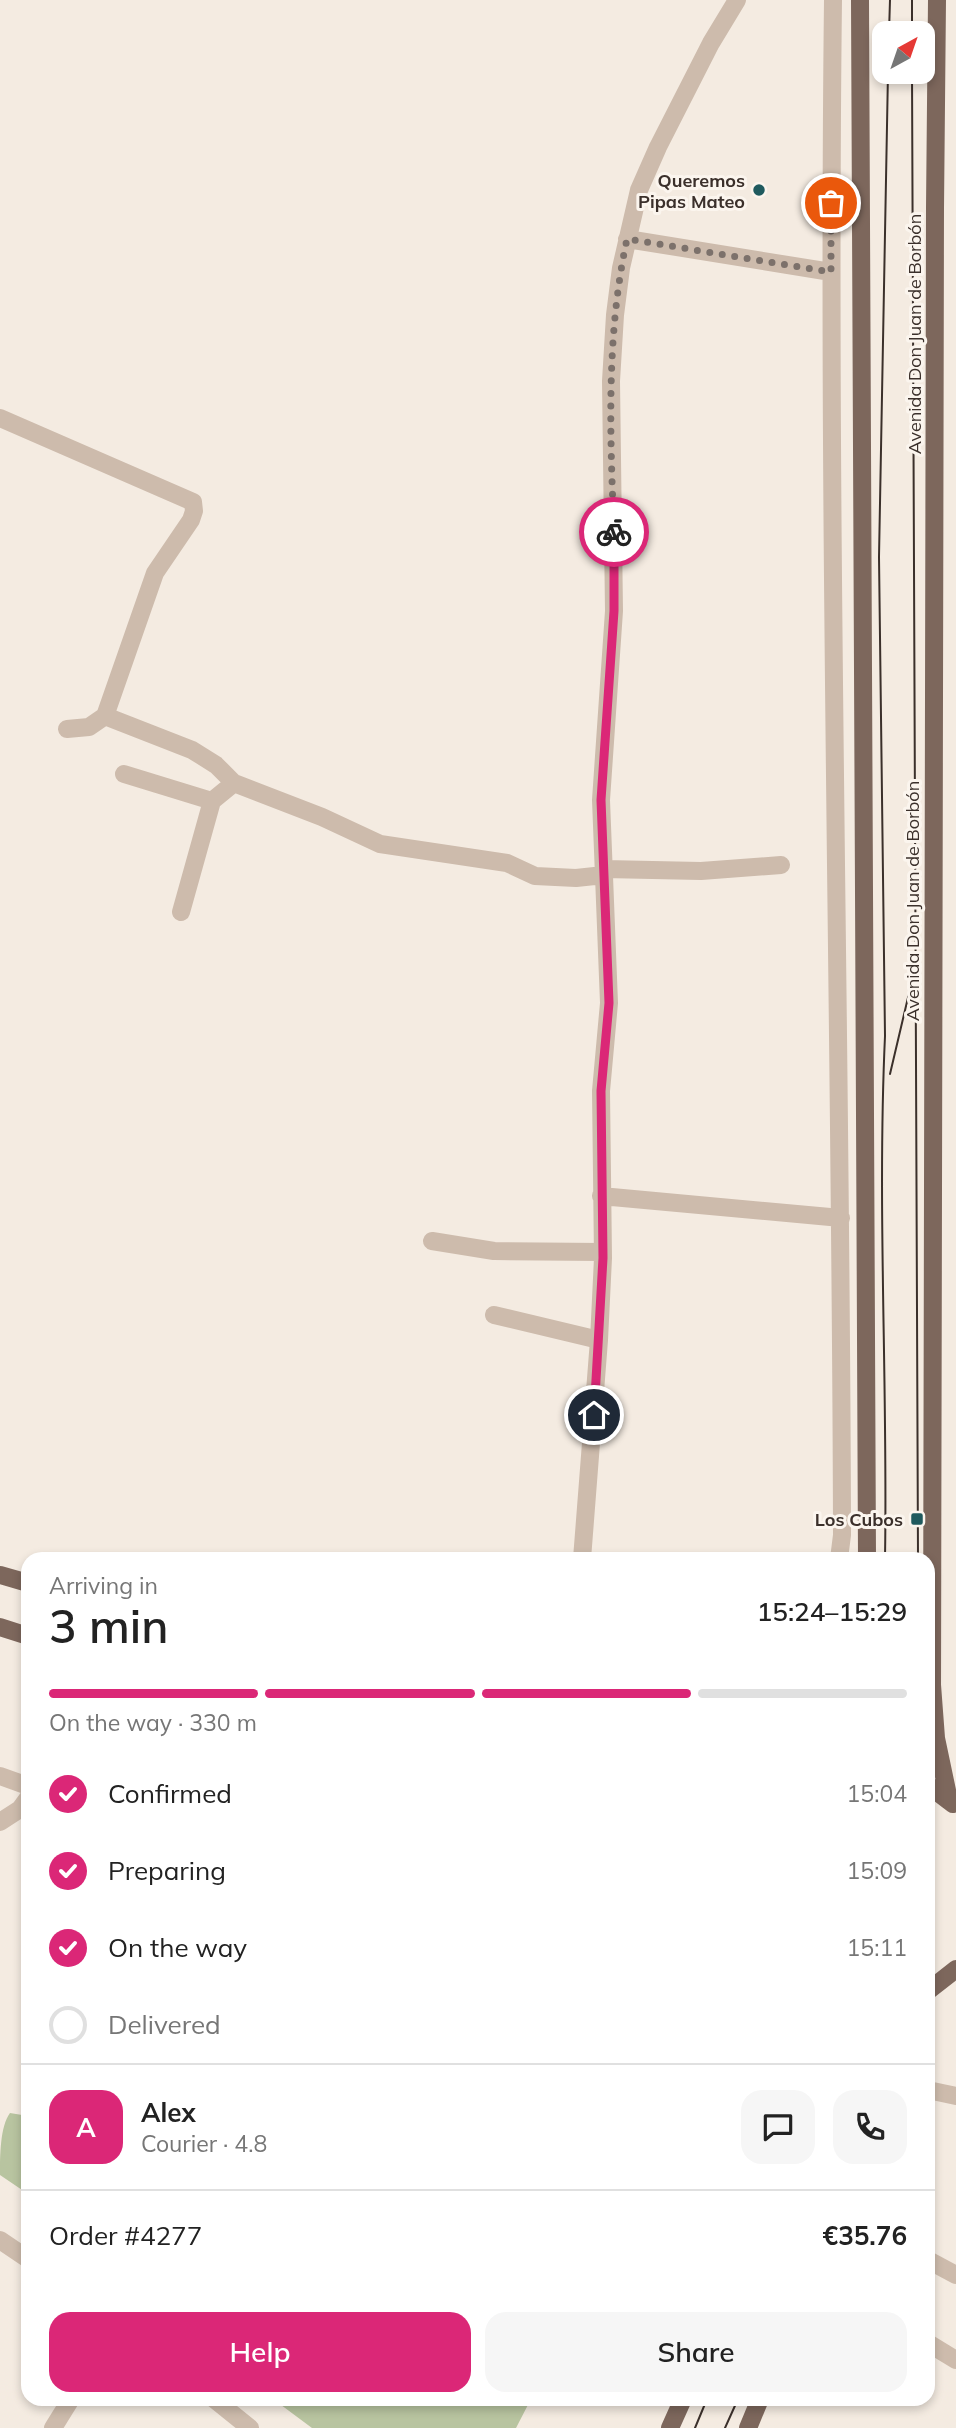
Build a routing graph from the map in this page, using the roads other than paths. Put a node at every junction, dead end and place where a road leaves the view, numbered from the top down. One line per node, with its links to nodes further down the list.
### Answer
1 (737, 0): 5 (street)
2 (833, 0): 6 (street)
3 (860, 0): 24 (main road)
4 (937, 0): 25 (main road, Avenida Don Juan de Borbón)
5 (627, 239): 6 (street); 14 (street)
6 (831, 272): 17 (street)
7 (0, 418): 8 (street)
8 (105, 716): 9 (street); 11 (street)
9 (66, 729)
10 (124, 774): 12 (street)
11 (234, 783): 12 (street); 14 (street)
12 (212, 801): 15 (street)
13 (781, 866): 14 (street)
14 (604, 872): 16 (street)
15 (181, 912)
16 (601, 1196): 17 (street); 19 (street)
17 (841, 1218): 23 (street)
18 (432, 1241): 19 (street)
19 (603, 1252): 21 (street)
20 (494, 1315): 21 (street)
21 (599, 1340): 22 (street)
22 (583, 1552)
23 (840, 1552)
24 (867, 1552)
25 (932, 1552)
26 (0, 1575): 27 (main road)
27 (21, 1581)
28 (0, 1628): 29 (main road)
29 (21, 1634)
30 (935, 1718): 34 (main road, Avenida Don Juan de Borbón)
31 (0, 1776): 32 (street)
32 (21, 1784)
33 (935, 1790): 34 (main road)
34 (953, 1803)
35 (21, 1807): 36 (street)
36 (0, 1822)
37 (953, 1977): 38 (main road)
38 (935, 1987)
39 (935, 2091): 40 (street)
40 (953, 2095): 41 (street)
41 (935, 2098)
42 (0, 2240): 43 (street)
43 (21, 2254)
44 (935, 2264): 45 (street)
45 (956, 2275)
46 (935, 2347): 47 (street)
47 (956, 2360)
48 (67, 2406): 52 (street)
49 (223, 2406): 53 (street)
50 (680, 2406): 54 (main road)
51 (757, 2406): 55 (main road)
52 (53, 2428)
53 (250, 2428)
54 (670, 2428)
55 (748, 2428)

